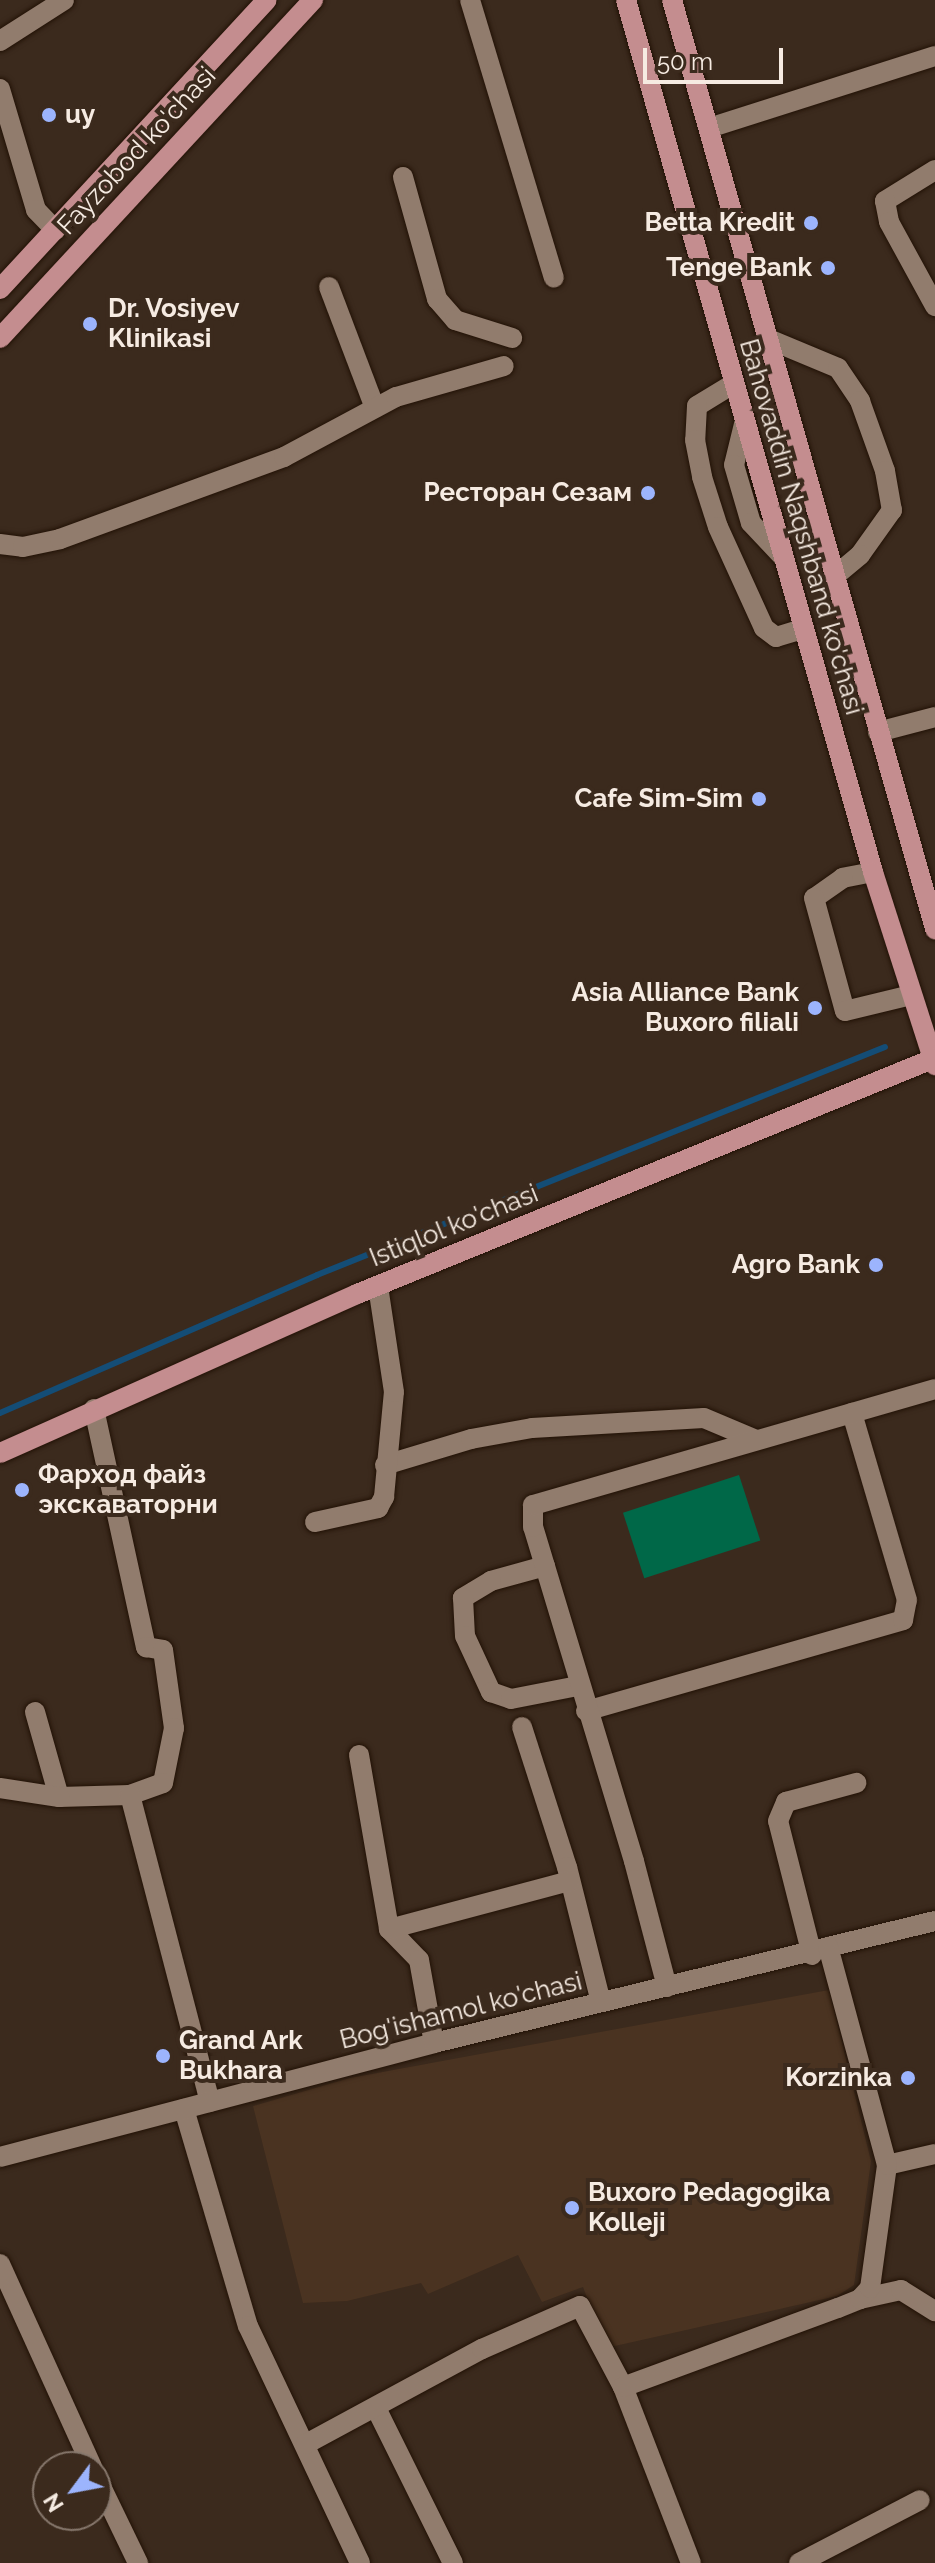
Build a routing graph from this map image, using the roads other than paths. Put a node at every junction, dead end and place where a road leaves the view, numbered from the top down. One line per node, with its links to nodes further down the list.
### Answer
1 (64, 0): 7 (street)
2 (267, 0): 13 (main road, Fayzobod ko'chasi)
3 (313, 0): 18 (main road, Fayzobod ko'chasi)
4 (470, 0): 14 (street)
5 (626, 0): 22 (main road, Bahovaddin Naqshband ko'chasi)
6 (672, 0): 10 (main road, Bahovaddin Naqshband ko'chasi)
7 (0, 41)
8 (935, 56): 10 (street)
9 (0, 89): 13 (street)
10 (709, 128): 20 (main road, Bahovaddin Naqshband ko'chasi)
11 (935, 170): 17 (street)
12 (403, 177): 19 (street)
13 (55, 230): 16 (main road, Fayzobod ko'chasi)
14 (554, 278)
15 (329, 287): 23 (street)
16 (0, 289)
17 (935, 306)
18 (0, 338)
19 (512, 338)
20 (766, 338): 25 (main road, Bahovaddin Naqshband ko'chasi); 25 (street)
21 (504, 366): 23 (street)
22 (733, 384): 26 (main road, Bahovaddin Naqshband ko'chasi); 26 (street)
23 (375, 408): 24 (street)
24 (0, 544)
25 (835, 576): 28 (main road, Bahovaddin Naqshband ko'chasi)
26 (803, 629): 29 (main road, Bahovaddin Naqshband ko'chasi)
27 (935, 717): 28 (street)
28 (878, 732): 30 (main road, Bahovaddin Naqshband ko'chasi)
29 (873, 872): 31 (main road, Bahovaddin Naqshband ko'chasi); 31 (street)
30 (935, 929)
31 (911, 995): 32 (main road, Bahovaddin Naqshband ko'chasi)
32 (934, 1059): 33 (main road, Istiqlol ko'chasi)
33 (378, 1286): 35 (main road, Istiqlol ko'chasi); 39 (street)
34 (935, 1389): 36 (street)
35 (94, 1409): 38 (main road, Istiqlol ko'chasi); 49 (street)
36 (852, 1413): 37 (street); 43 (street)
37 (756, 1440): 39 (street); 41 (street)
38 (0, 1453)
39 (385, 1465): 40 (street)
40 (315, 1522)
41 (545, 1566): 42 (street); 42 (street)
42 (578, 1686): 43 (street)
43 (586, 1711): 55 (street)
44 (35, 1712): 50 (street)
45 (522, 1727): 51 (street)
46 (359, 1755): 53 (street)
47 (856, 1783): 54 (street)
48 (0, 1788): 50 (street)
49 (130, 1795): 50 (street); 58 (street)
50 (59, 1797)
51 (570, 1881): 53 (street); 56 (street)
52 (935, 1921): 54 (street, Bog'ishamol ko'chasi)
53 (389, 1929): 57 (street)
54 (820, 1951): 55 (street, Bog'ishamol ko'chasi); 62 (street)
55 (667, 1987): 56 (street, Bog'ishamol ko'chasi)
56 (601, 2002): 57 (street, Bog'ishamol ko'chasi)
57 (434, 2043): 58 (street, Bog'ishamol ko'chasi)
58 (210, 2102): 59 (street, Bog'ishamol ko'chasi)
59 (184, 2109): 61 (street, Bog'ishamol ko'chasi); 68 (street)
60 (935, 2154): 62 (street)
61 (0, 2157)
62 (887, 2165): 64 (street)
63 (0, 2264): 69 (street)
64 (860, 2299): 65 (street); 66 (street)
65 (934, 2309)
66 (623, 2387): 67 (street); 75 (street)
67 (376, 2408): 68 (street); 74 (street)
68 (306, 2444): 73 (street)
69 (85, 2451)
70 (920, 2500): 76 (street)
71 (112, 2509): 72 (street)
72 (138, 2563)
73 (360, 2563)
74 (453, 2563)
75 (691, 2563)
76 (799, 2563)

